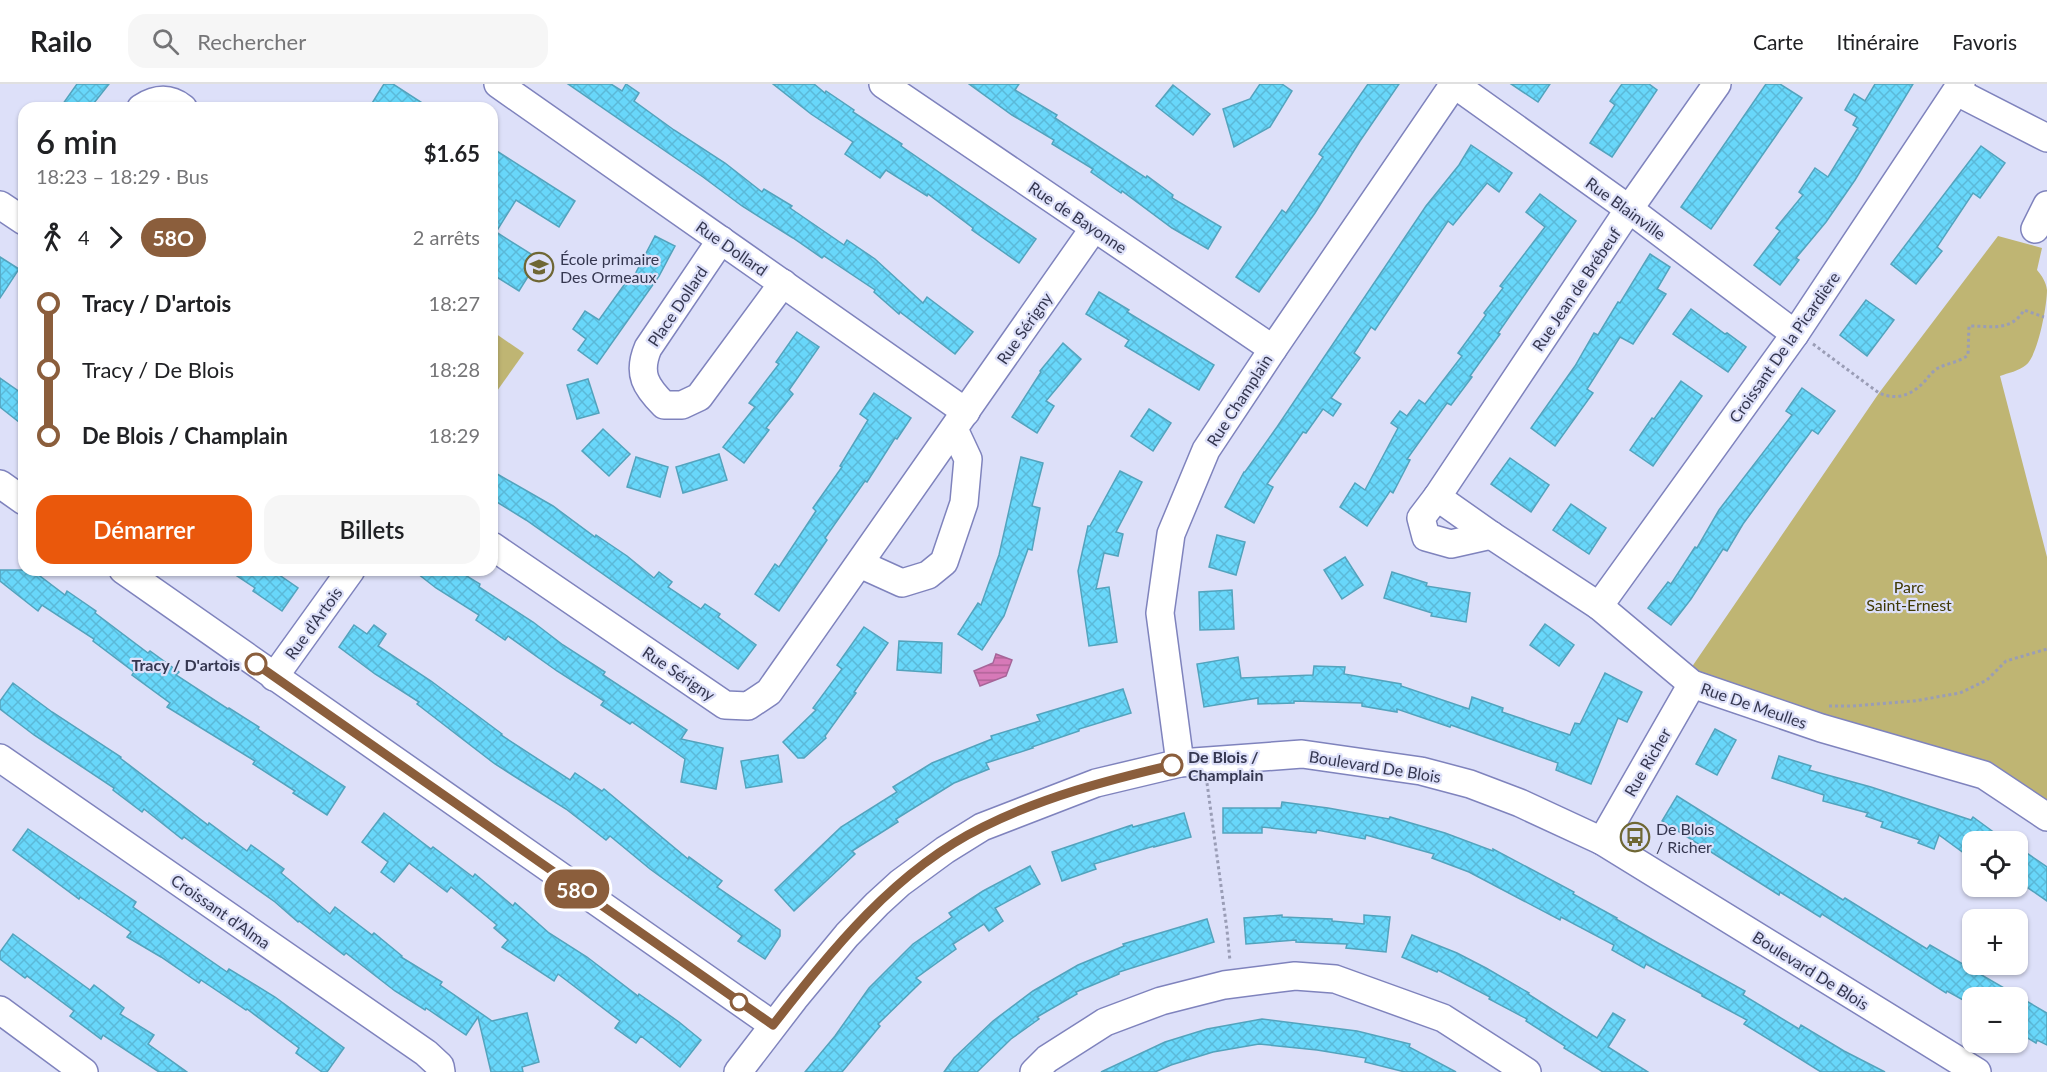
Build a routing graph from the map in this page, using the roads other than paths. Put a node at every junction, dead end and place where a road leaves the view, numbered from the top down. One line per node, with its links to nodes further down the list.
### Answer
1 (498, 84): 15 (street, Rue Dollard)
2 (883, 84): 13 (street, Rue de Bayonne)
3 (1454, 84): 11 (street, Rue Blainville); 18 (street, Rue Champlain)
4 (1718, 84): 11 (street, Rue Jean de Brébeuf)
5 (1959, 88): 8 (street); 17 (street, Croissant De la Picardière)
6 (152, 102): 7 (street)
7 (171, 102)
8 (2047, 138)
9 (0, 205): 12 (street)
10 (2047, 205): 14 (street)
11 (1629, 210): 17 (street, Rue Blainville); 22 (street, Rue Jean de Brébeuf)
12 (18, 217)
13 (1094, 228): 18 (street, Rue de Bayonne); 19 (street, Rue Sérigny)
14 (2035, 229)
15 (722, 240): 16 (street, Rue Dollard); 16 (street, Place Dollard)
16 (783, 283): 19 (street, Rue Dollard)
17 (1795, 334): 28 (street, Croissant De la Picardière)
18 (1273, 349): 32 (street, Rue Champlain)
19 (960, 420): 25 (street, Rue Sérigny); 25 (street)
20 (0, 484): 21 (street)
21 (18, 497)
22 (1437, 497): 23 (street, Rue De Meulles); 23 (street)
23 (1491, 535): 28 (street, Rue De Meulles)
24 (498, 550): 25 (street, Rue Sérigny)
25 (860, 564)
26 (131, 576): 29 (street)
27 (347, 576): 29 (street, Rue d'Artois)
28 (1599, 606): 30 (street, Rue De Meulles)
29 (274, 677): 36 (street)
30 (1692, 684): 33 (street, Rue De Meulles); 34 (street, Rue Richer)
31 (0, 759): 37 (street, Croissant d'Alma)
32 (1192, 762): 34 (street, Boulevard De Blois); 36 (street, Boulevard De Blois)
33 (2047, 817)
34 (1602, 841): 42 (street, Boulevard De Blois)
35 (0, 1010): 38 (street)
36 (773, 1025): 39 (street, Boulevard De Blois)
37 (440, 1069)
38 (84, 1072)
39 (738, 1072)
40 (1034, 1072): 41 (street)
41 (1527, 1072)
42 (1977, 1072)

